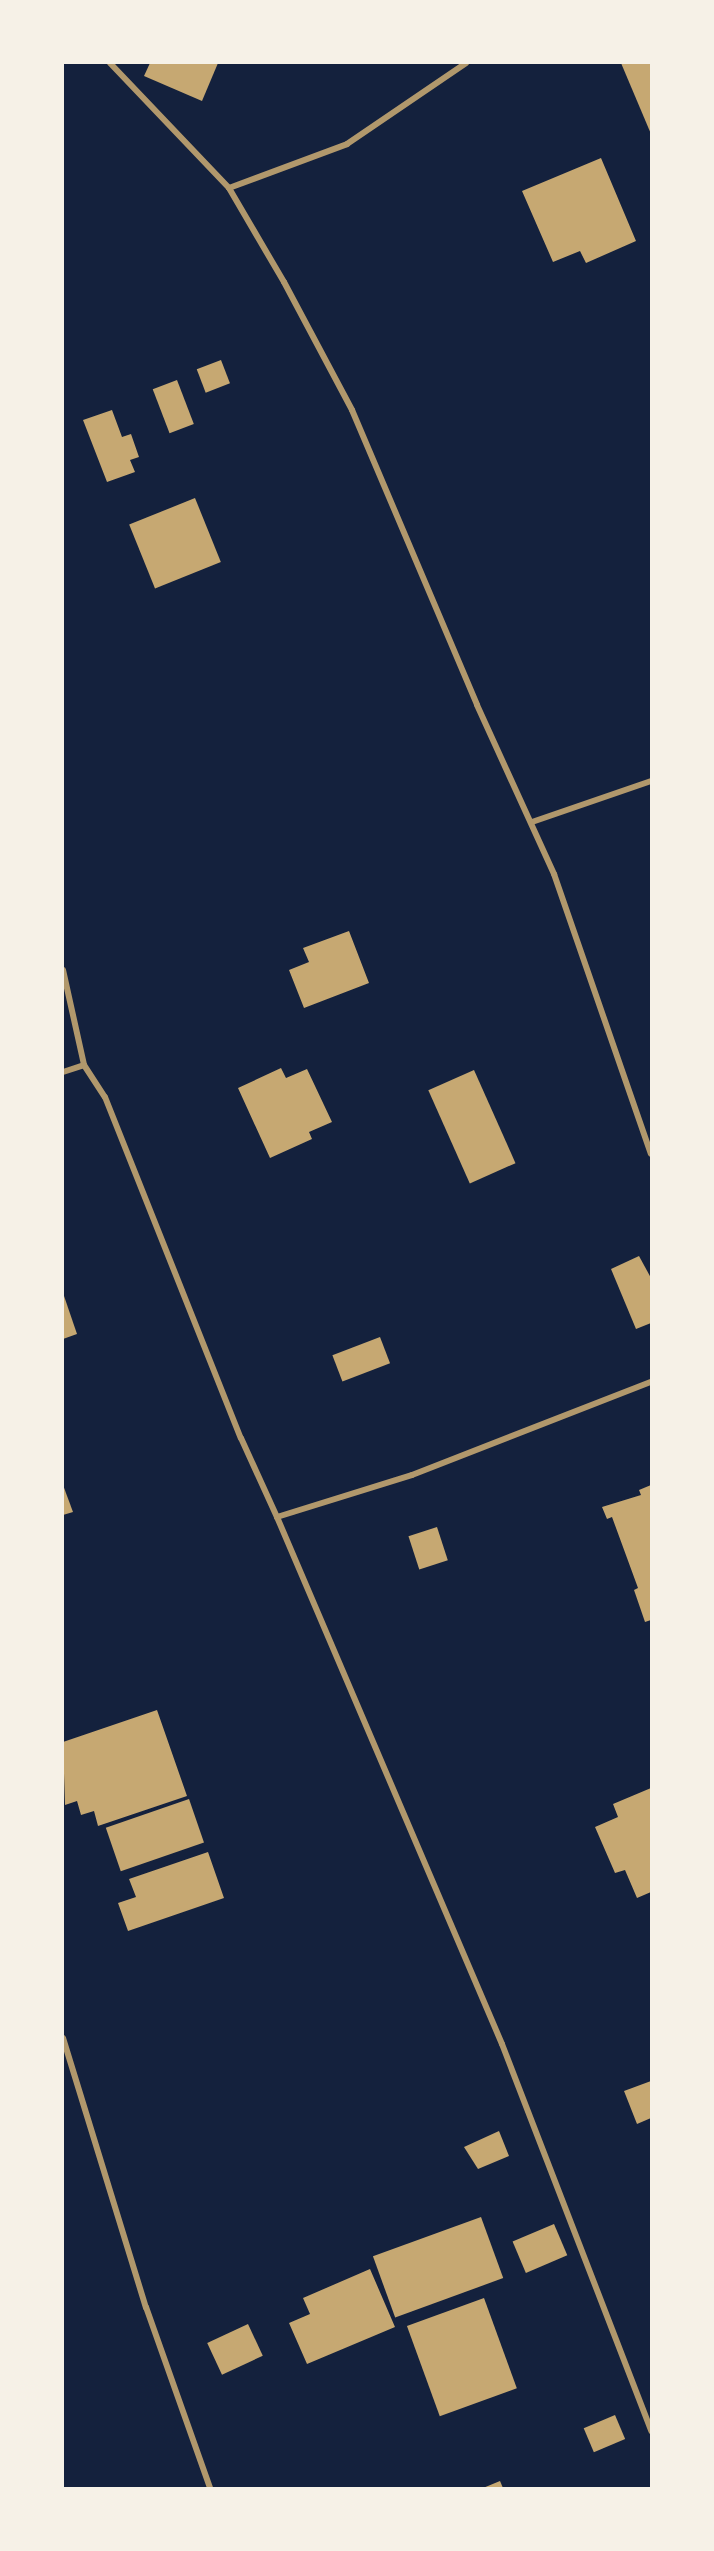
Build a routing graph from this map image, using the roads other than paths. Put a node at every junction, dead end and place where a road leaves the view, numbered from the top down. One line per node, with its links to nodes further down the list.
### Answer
1 (110, 63): 3 (street)
2 (466, 63): 3 (street)
3 (229, 188): 5 (street)
4 (651, 781): 5 (street)
5 (532, 822): 9 (street)
6 (63, 970): 7 (street)
7 (84, 1065): 8 (street); 11 (street)
8 (63, 1072)
9 (651, 1154)
10 (651, 1382): 11 (street)
11 (277, 1517): 13 (street)
12 (63, 2038): 14 (street)
13 (651, 2431)
14 (210, 2488)

